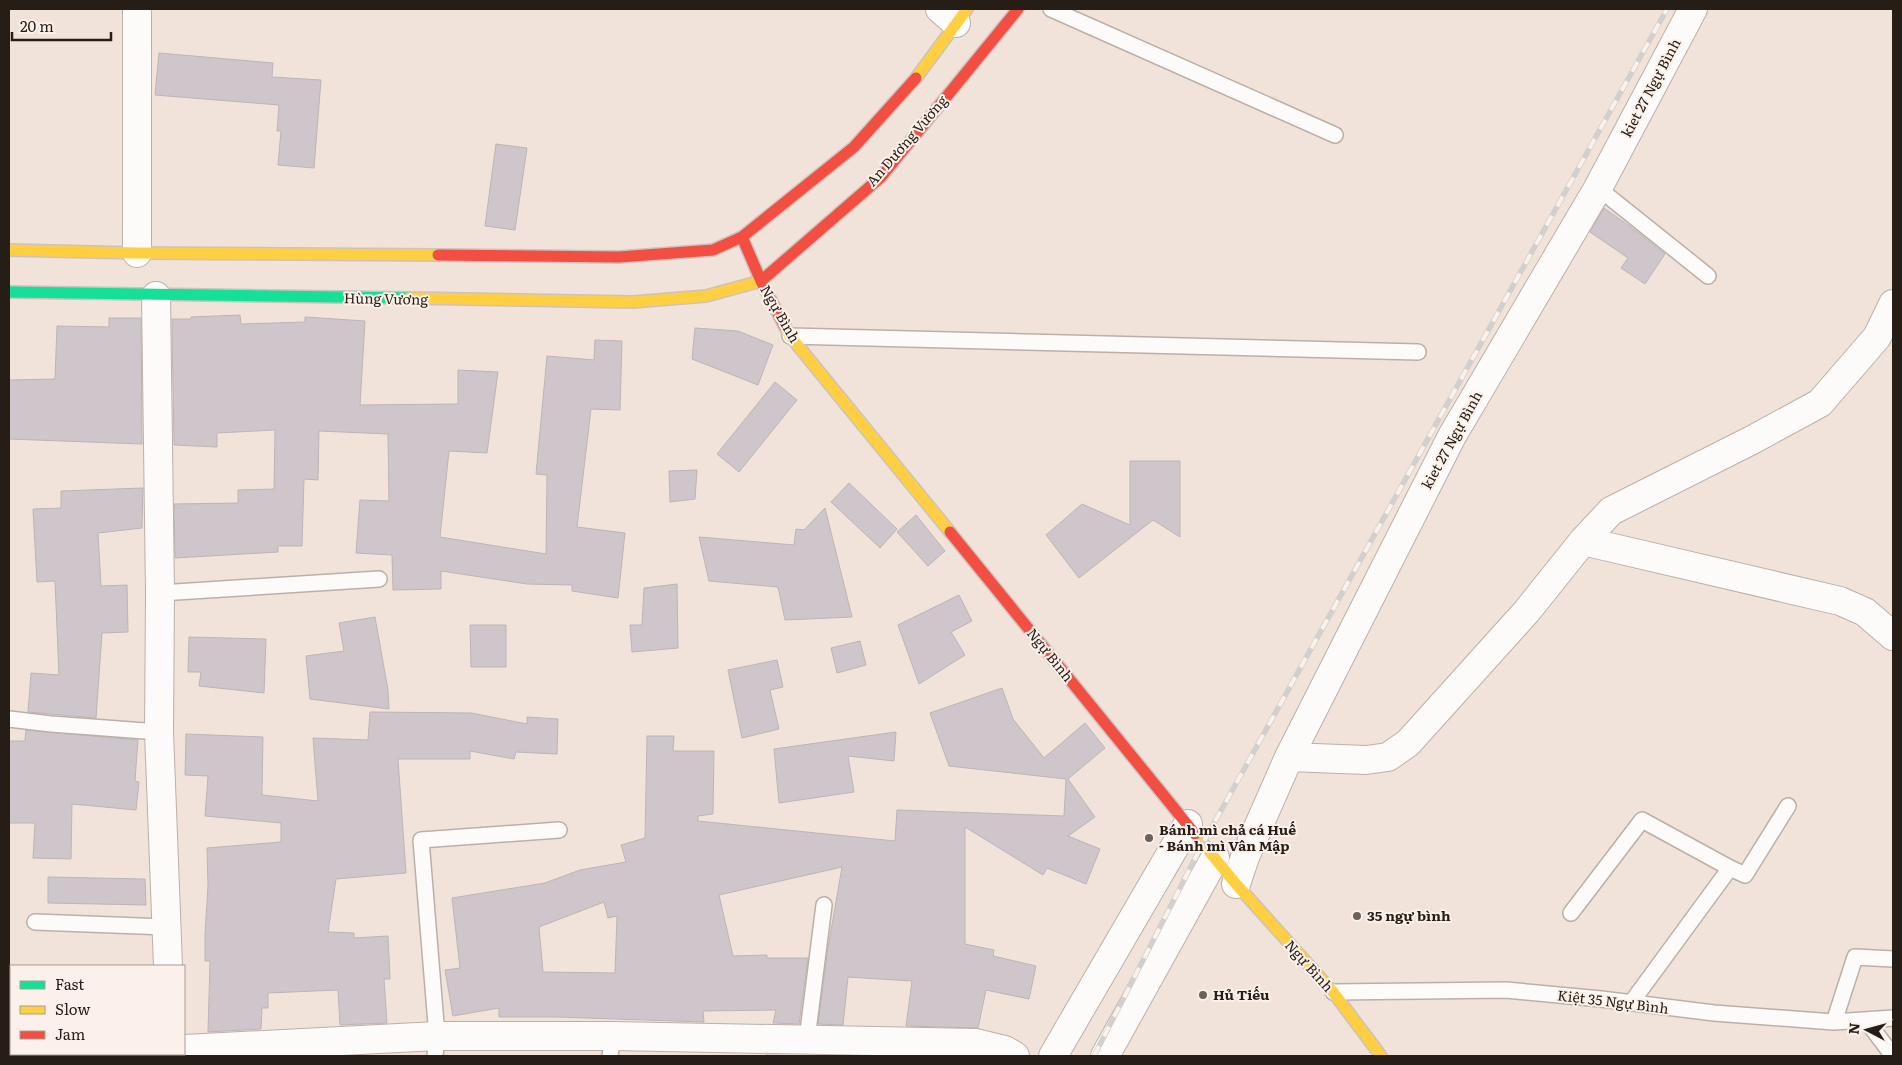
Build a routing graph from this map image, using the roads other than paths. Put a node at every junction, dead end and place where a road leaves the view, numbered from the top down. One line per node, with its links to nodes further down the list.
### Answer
1 (137, 9): 10 (street)
2 (1018, 9): 12 (main road, An Dương Vương)
3 (1051, 9): 6 (lane)
4 (1693, 9): 7 (street, kiet 27 Ngự Bình)
5 (955, 13): 8 (main road)
6 (1335, 135)
7 (1598, 188): 11 (lane); 24 (street, kiet 27 Ngự Bình)
8 (742, 238): 10 (main road); 12 (main road, Ngự Bình)
9 (9, 246): 10 (main road)
10 (136, 253)
11 (1708, 276)
12 (761, 281): 14 (main road, Hùng Vương); 16 (main road, Ngự Bình)
13 (9, 292): 14 (main road, Hùng Vương)
14 (156, 296): 20 (street)
15 (1893, 304): 18 (street)
16 (790, 336): 17 (lane); 26 (main road, Ngự Bình)
17 (1418, 352)
18 (1583, 541): 21 (street); 24 (street)
19 (379, 579): 20 (lane)
20 (160, 593): 23 (street)
21 (1893, 636)
22 (9, 719): 23 (lane)
23 (159, 732): 34 (street)
24 (1290, 757): 30 (street, kiet 27 Ngự Bình)
25 (1788, 806): 29 (lane)
26 (1188, 824): 28 (main road, Ngự Bình); 47 (street)
27 (560, 830): 43 (lane)
28 (1216, 858): 30 (main road, Ngự Bình); 48 (street)
29 (1730, 868): 32 (lane); 38 (lane)
30 (1236, 884): 37 (main road, Ngự Bình)
31 (824, 905): 42 (lane)
32 (1571, 913)
33 (34, 922): 34 (lane)
34 (166, 927): 36 (street)
35 (1893, 960): 41 (lane)
36 (168, 965)
37 (1333, 992): 38 (lane, Kiệt 35 Ngự Bình); 49 (main road, Ngự Bình)
38 (1631, 1003): 41 (lane, Kiệt 35 Ngự Bình)
39 (1893, 1018): 40 (lane, Kiệt 35 Ngự Bình)
40 (1866, 1020): 41 (lane, Kiệt 35 Ngự Bình); 50 (lane)
41 (1834, 1022)
42 (807, 1040): 44 (street); 46 (street)
43 (436, 1046): 44 (street); 45 (street)
44 (612, 1046)
45 (185, 1050)
46 (1016, 1056)
47 (1053, 1056)
48 (1105, 1056)
49 (1381, 1056)
50 (1893, 1056)

